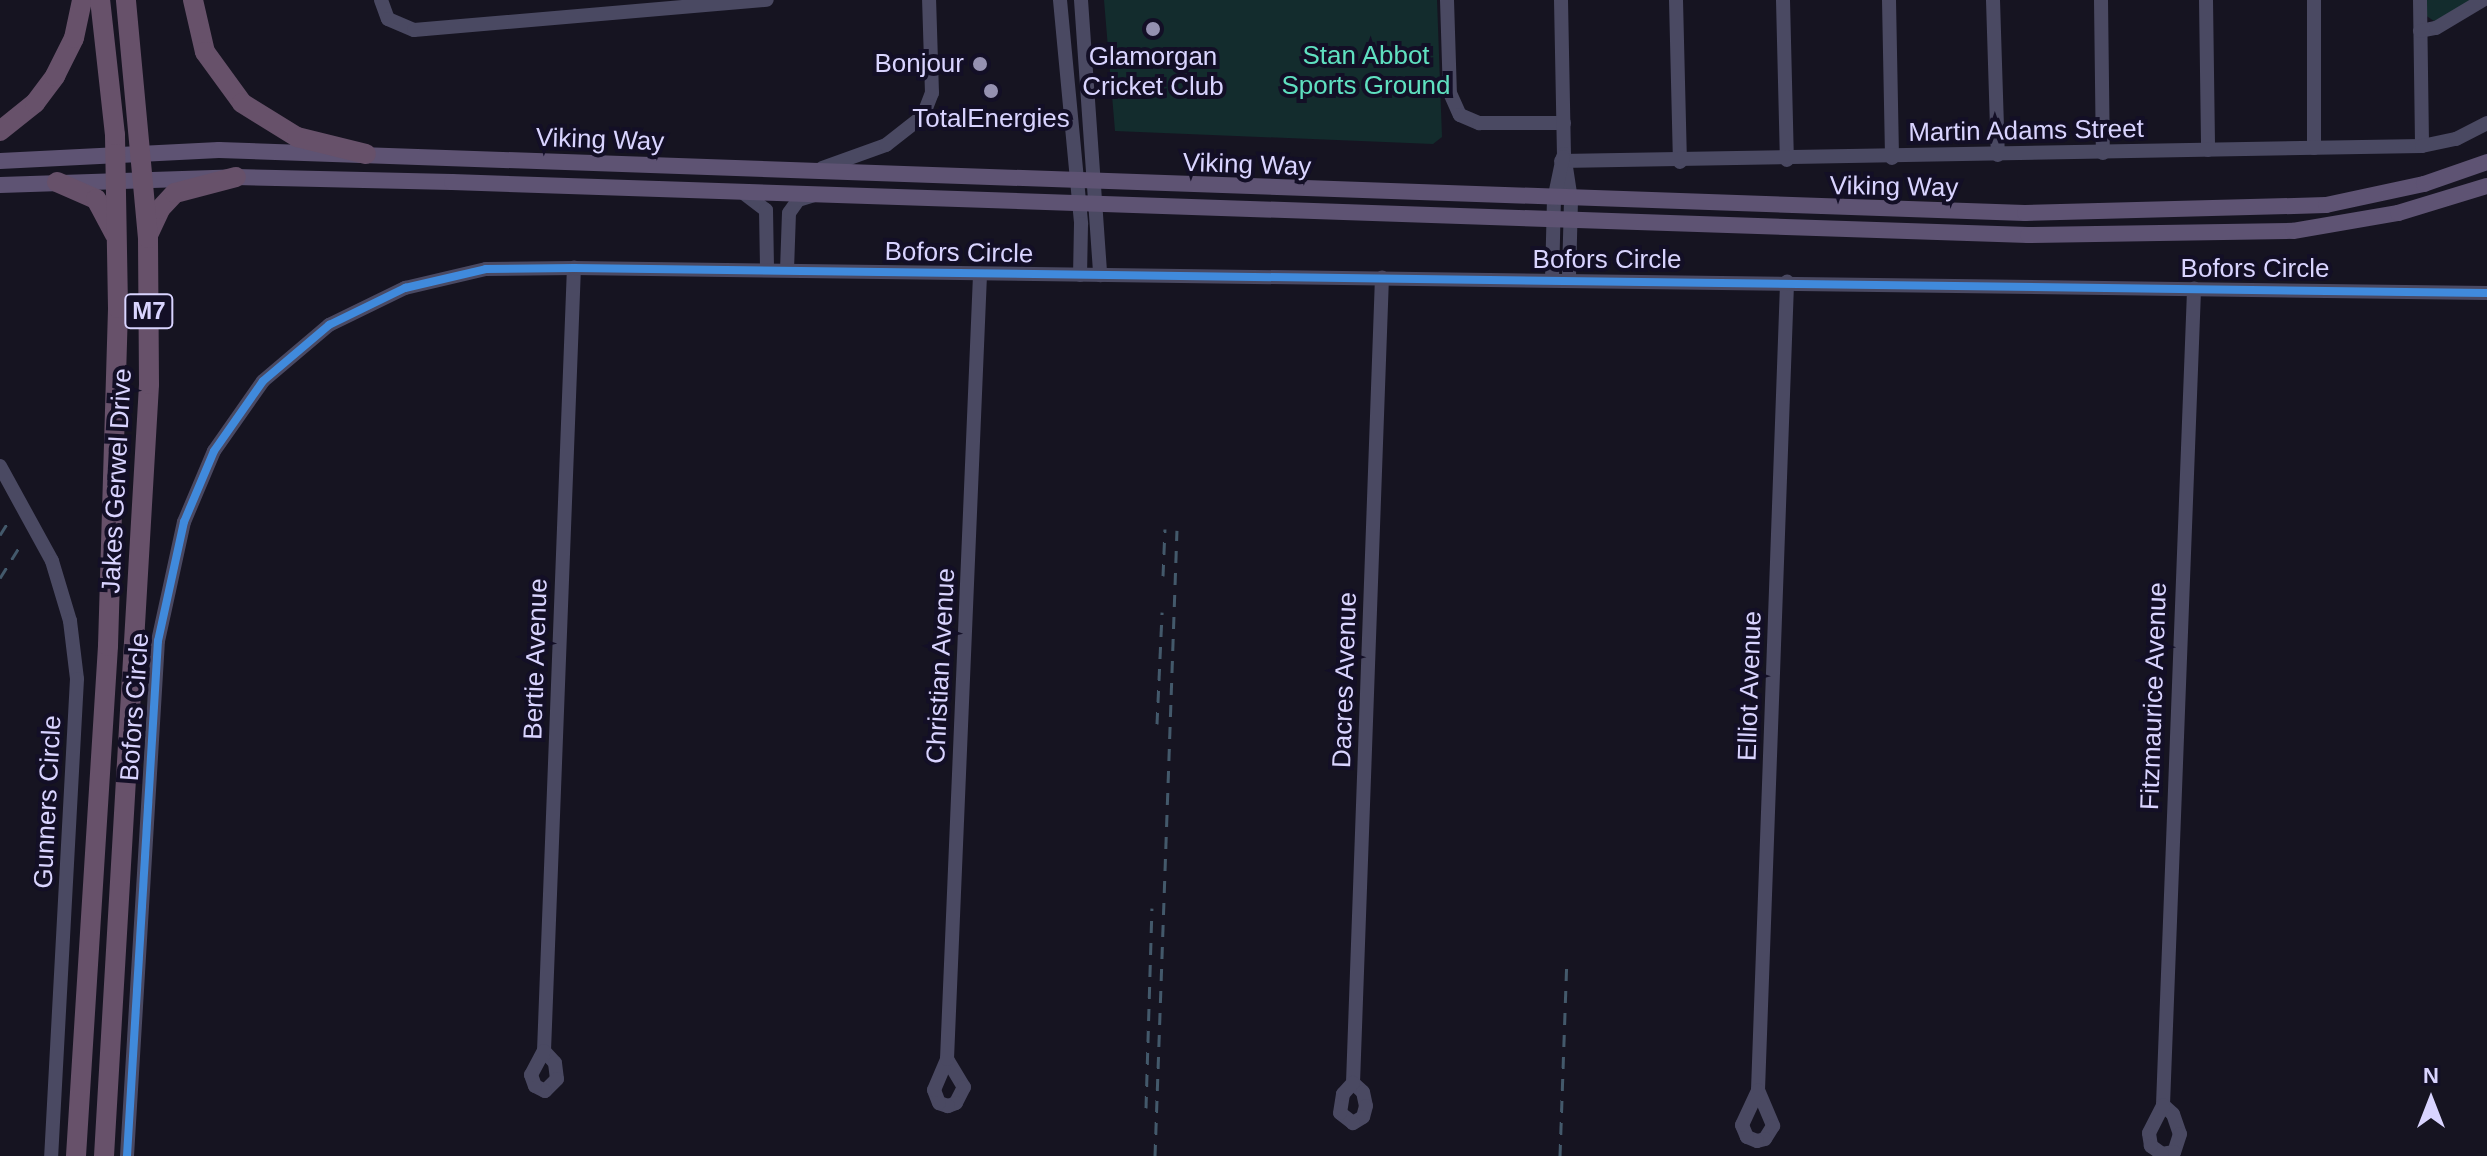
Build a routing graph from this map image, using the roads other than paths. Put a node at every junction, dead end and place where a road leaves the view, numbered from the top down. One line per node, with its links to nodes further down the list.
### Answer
1 (82, 0): 25 (highway)
2 (100, 0): 30 (highway, Jakes Gerwel Drive / M7)
3 (126, 0): 29 (highway, Jakes Gerwel Drive / M7)
4 (193, 0): 32 (highway)
5 (381, 0): 21 (street)
6 (767, 0): 21 (street)
7 (929, 0): 40 (street)
8 (1060, 0): 45 (street)
9 (1081, 0): 46 (street)
10 (1447, 0): 23 (street)
11 (1561, 0): 23 (street)
12 (1676, 0): 38 (street)
13 (1783, 0): 36 (street)
14 (1889, 0): 34 (street)
15 (1993, 0): 33 (street)
16 (2101, 0): 31 (street)
17 (2206, 0): 28 (street)
18 (2314, 0): 27 (street)
19 (2420, 0): 22 (street)
20 (2483, 0): 22 (street)
21 (624, 4)
22 (2420, 31): 26 (street)
23 (1564, 123): 35 (street)
24 (2487, 123): 26 (street, Martin Adams Street)
25 (0, 131)
26 (2422, 146): 27 (street, Martin Adams Street)
27 (2314, 148): 28 (street, Martin Adams Street)
28 (2208, 150): 31 (street, Martin Adams Street)
29 (141, 152): 30 (main road, Viking Way); 32 (main road, Viking Way); 42 (highway, Jakes Gerwel Drive / M7)
30 (116, 153): 37 (main road, Viking Way); 43 (highway, Jakes Gerwel Drive / M7)
31 (2103, 153): 33 (street, Martin Adams Street)
32 (366, 154): 40 (main road, Viking Way)
33 (1998, 155): 34 (street, Martin Adams Street)
34 (1892, 158): 36 (street, Martin Adams Street)
35 (1564, 159): 38 (street, Martin Adams Street); 51 (street); 52 (street)
36 (1787, 160): 38 (street, Martin Adams Street)
37 (0, 161)
38 (1680, 162)
39 (2487, 162): 52 (main road, Viking Way)
40 (802, 172): 45 (main road, Viking Way)
41 (236, 177): 42 (main road, Viking Way); 49 (main road, Viking Way); 57 (highway)
42 (143, 179): 43 (main road, Viking Way); 57 (highway, Jakes Gerwel Drive / M7)
43 (117, 180): 44 (main road, Viking Way); 58 (highway, Jakes Gerwel Drive / M7)
44 (57, 182): 47 (main road, Viking Way); 58 (highway)
45 (1076, 183): 46 (main road, Viking Way); 53 (street)
46 (1097, 184): 51 (main road, Viking Way); 54 (street)
47 (0, 185)
48 (2487, 186): 56 (main road, Viking Way)
49 (737, 190): 50 (main road, Viking Way); 61 (street)
50 (823, 193): 53 (main road, Viking Way); 62 (street)
51 (1554, 200): 52 (main road, Viking Way); 55 (street)
52 (1571, 200): 56 (street)
53 (1078, 204): 54 (main road, Viking Way); 64 (street)
54 (1098, 205): 55 (main road, Viking Way); 65 (street)
55 (1554, 222): 56 (main road, Viking Way); 69 (street)
56 (1571, 222): 59 (street)
57 (148, 238): 81 (highway, Jakes Gerwel Drive / M7)
58 (118, 241): 80 (highway, Jakes Gerwel Drive / M7)
59 (1570, 251): 67 (street); 68 (street)
60 (574, 268): 61 (street, Bofors Circle); 74 (street, Bertie Avenue); 82 (street, Bofors Circle)
61 (767, 270): 62 (street, Bofors Circle)
62 (787, 270): 63 (street, Bofors Circle)
63 (980, 274): 64 (street, Bofors Circle); 75 (street, Christian Avenue)
64 (1080, 275): 65 (street, Bofors Circle)
65 (1100, 275): 66 (street, Bofors Circle)
66 (1382, 278): 69 (street, Bofors Circle); 76 (street, Dacres Avenue)
67 (1569, 279): 68 (street, Bofors Circle); 69 (street, Bofors Circle)
68 (1597, 279): 70 (street, Bofors Circle)
69 (1552, 280)
70 (1787, 282): 71 (street, Bofors Circle); 77 (street, Elliot Avenue)
71 (2194, 289): 72 (street, Bofors Circle); 78 (street, Fitzmaurice Avenue)
72 (2487, 293)
73 (0, 466): 79 (street, Gunners Circle)
74 (544, 1051)
75 (947, 1059)
76 (1353, 1083)
77 (1758, 1090)
78 (2163, 1105)
79 (51, 1156)
80 (76, 1156)
81 (104, 1156)
82 (127, 1156)

